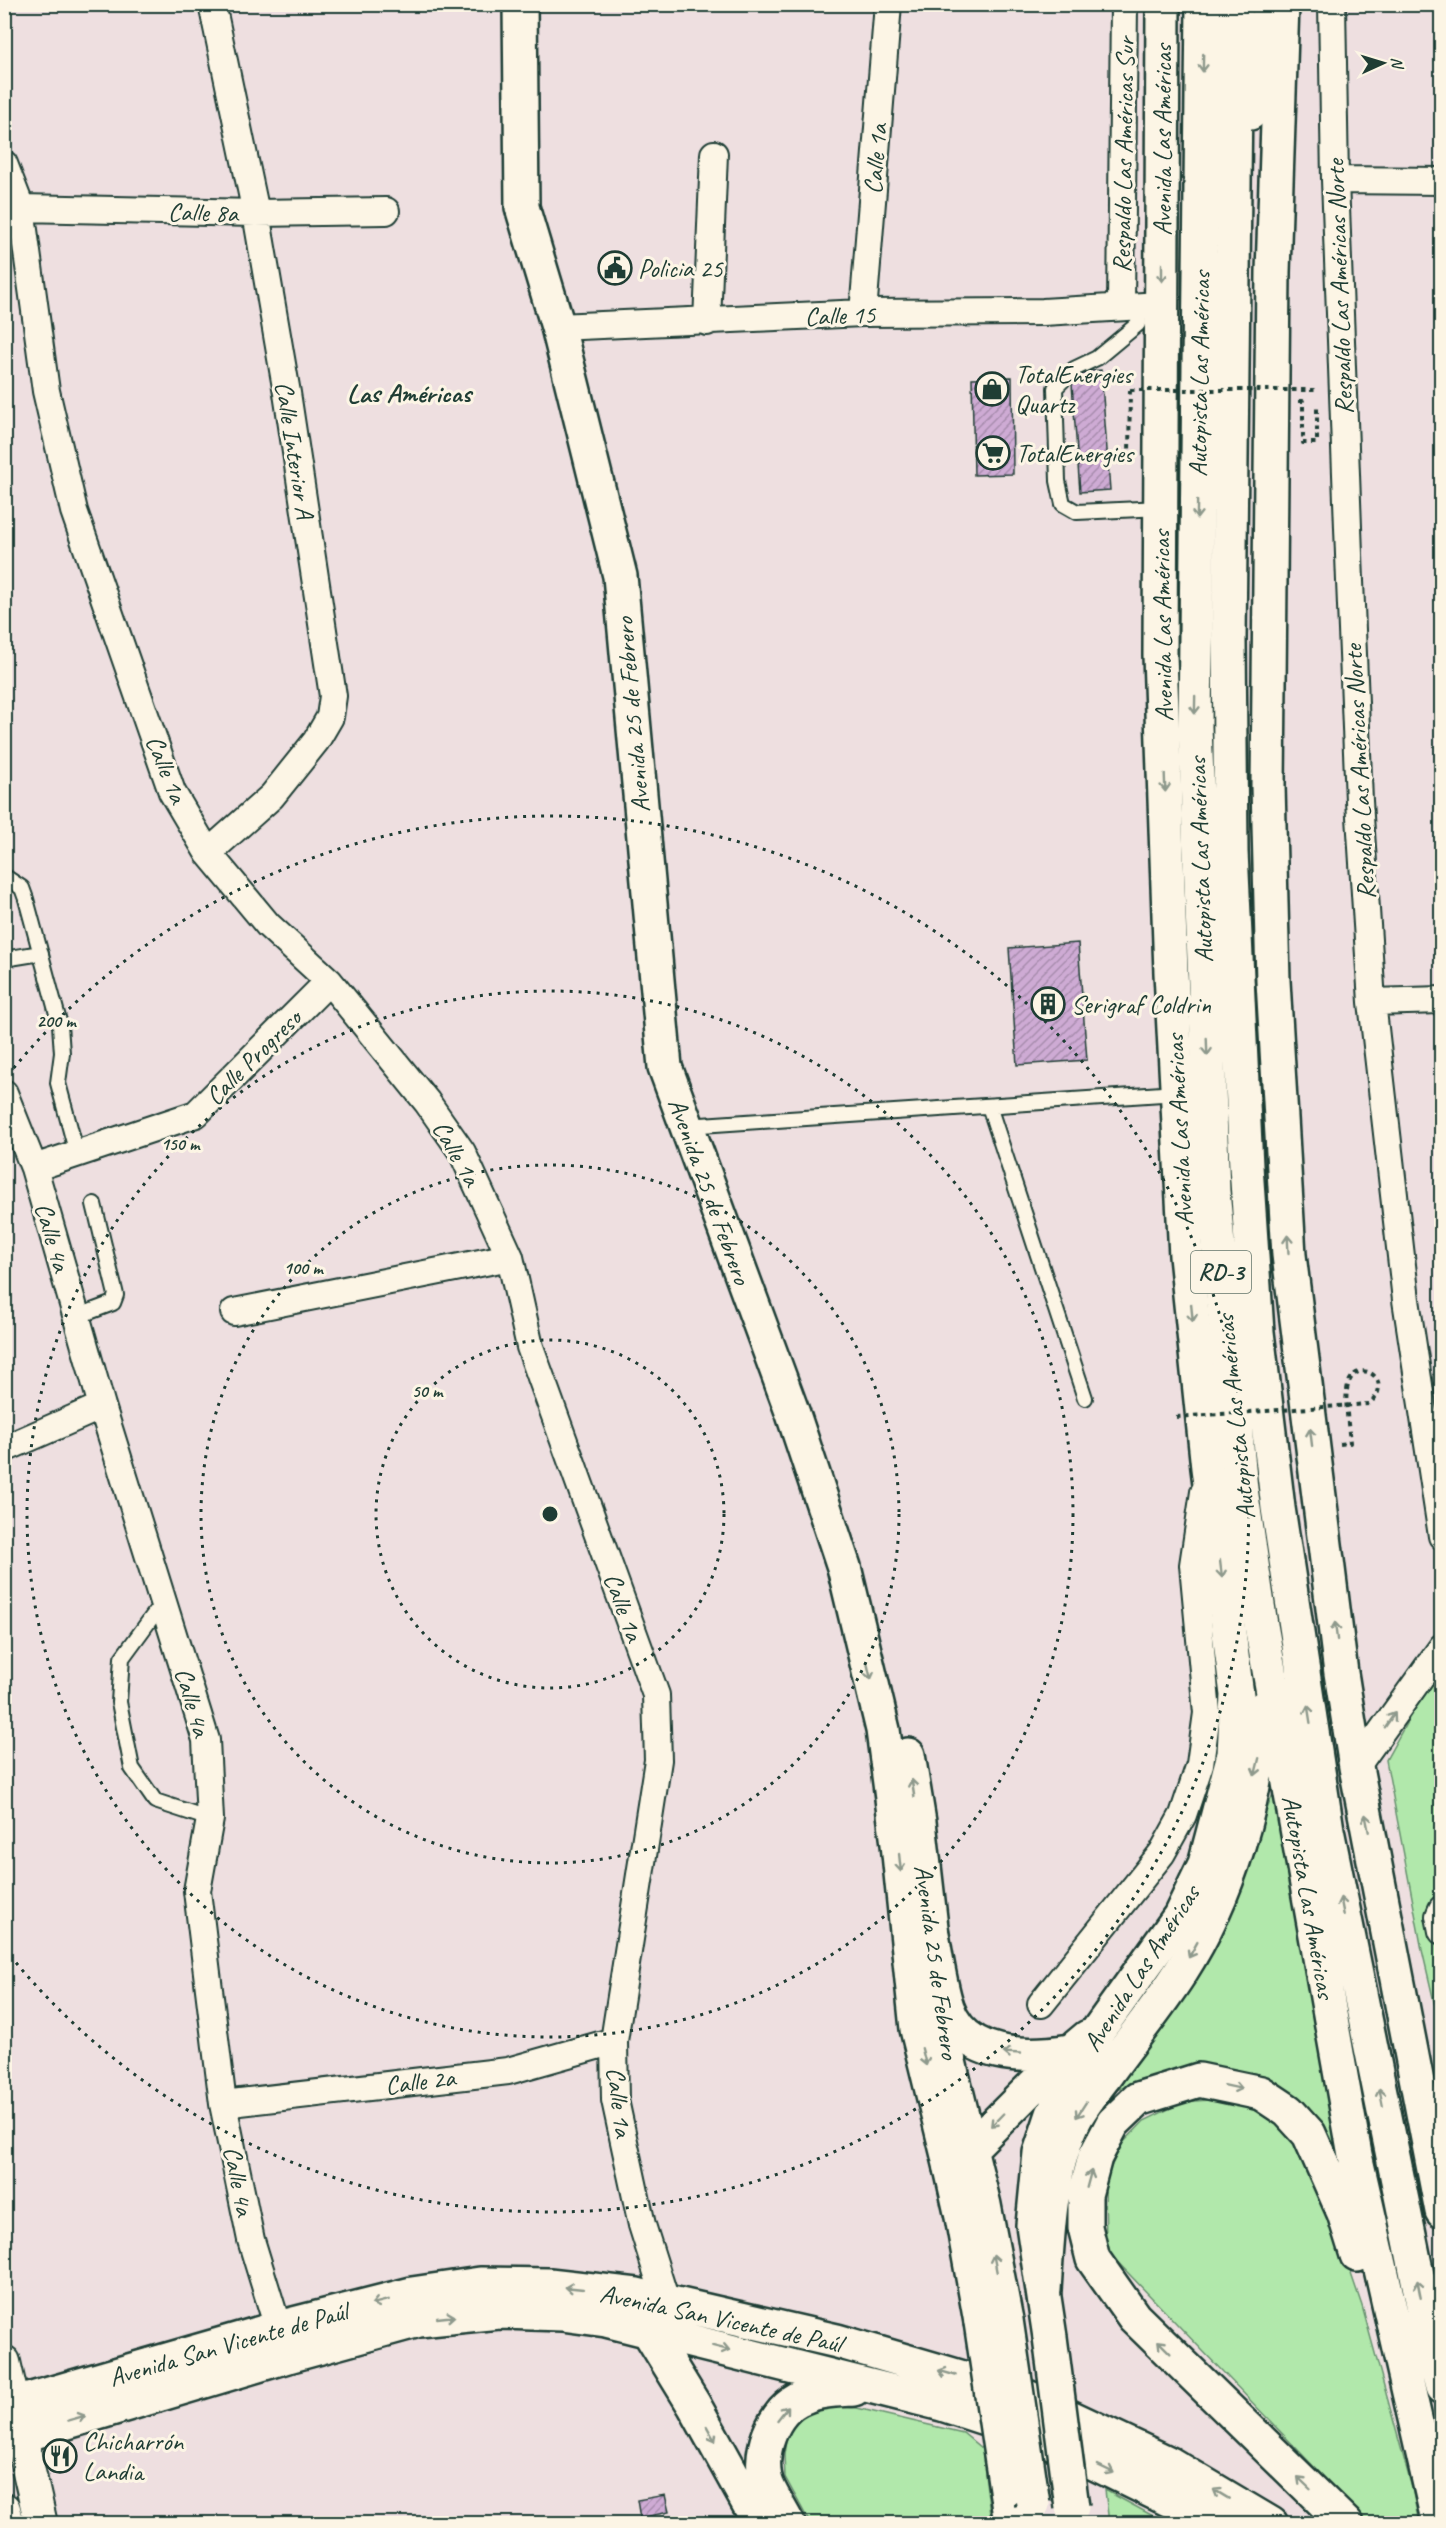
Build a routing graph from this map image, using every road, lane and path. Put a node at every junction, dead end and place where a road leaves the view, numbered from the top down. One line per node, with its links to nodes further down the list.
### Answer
1 (212, 4): 18 (street, Calle Interior A)
2 (520, 4): 22 (main road, Avenida 25 de Febrero)
3 (888, 4): 20 (street, Calle 1a)
4 (1124, 4): 19 (street, Respaldo Las Américas Sur)
5 (1163, 4): 19 (main road, Avenida Las Américas, one-way to 19)
6 (1203, 4): 52 (main road, Autopista Las Américas / RD-3, one-way to 52)
7 (1236, 4): 15 (main road, Autopista Las Américas / RD-3)
8 (1271, 4): 15 (main road)
9 (1282, 4): 54 (main road, one-way to 9)
10 (1332, 4): 13 (street, Respaldo Las Américas Norte)
11 (714, 154): 21 (street)
12 (4, 164): 16 (street, Calle 1a)
13 (1335, 180): 14 (street); 32 (street, Respaldo Las Américas Norte)
14 (1442, 181)
15 (1234, 201): 74 (main road, Autopista Las Américas / RD-3, one-way to 15)
16 (21, 208): 18 (street, Calle 8a); 26 (street, Calle 1a)
17 (386, 211): 18 (street, Calle 8a)
18 (256, 213): 26 (street, Calle Interior A)
19 (1141, 306): 20 (street, Calle 15); 25 (main road, Avenida Las Américas); 25 (lane)
20 (863, 313): 21 (street, Calle 15)
21 (707, 322): 22 (street, Calle 15)
22 (558, 327): 36 (main road, Avenida 25 de Febrero)
23 (1130, 390): 24 (path, bridge)
24 (1303, 401)
25 (1161, 508): 34 (main road, Avenida Las Américas, one-way to 34)
26 (208, 853): 30 (street, Calle 1a)
27 (4, 876): 28 (lane)
28 (41, 953): 29 (lane); 37 (lane)
29 (4, 959)
30 (329, 981): 37 (street, Calle Progreso); 40 (street, Calle 1a)
31 (1442, 1000): 32 (street)
32 (1372, 1002): 50 (street, Respaldo Las Américas Norte)
33 (4, 1093): 38 (street, Calle 4a)
34 (1177, 1094): 35 (lane); 49 (main road, Avenida Las Américas, one-way to 49)
35 (989, 1106): 36 (lane); 43 (lane)
36 (686, 1126): 45 (main road, Avenida 25 de Febrero)
37 (77, 1154): 38 (street, Calle Progreso)
38 (34, 1168): 42 (street, Calle 4a)
39 (94, 1204): 42 (lane)
40 (510, 1257): 41 (street); 62 (street, Calle 1a)
41 (234, 1311)
42 (76, 1317): 44 (street, Calle 4a)
43 (1085, 1398)
44 (102, 1406): 48 (street); 51 (street, Calle 4a)
45 (793, 1414): 58 (main road, Avenida 25 de Febrero, one-way to 45); 66 (main road, Avenida 25 de Febrero, one-way to 66)
46 (1176, 1417): 47 (path, bridge)
47 (1350, 1443)
48 (4, 1449)
49 (1208, 1468): 60 (street); 61 (main road, Avenida Las Américas, one-way to 61)
50 (1442, 1536)
51 (163, 1602): 55 (street, Calle 4a); 55 (lane)
52 (1261, 1625): 68 (main road, one-way to 68); 81 (main road, Autopista Las Américas / RD-3)
53 (1442, 1647): 54 (street, one-way to 53)
54 (1356, 1767): 56 (main road, one-way to 54)
55 (210, 1819): 65 (street, Calle 4a)
56 (1377, 1875): 64 (main road); 67 (main road)
57 (1442, 1909): 59 (street)
58 (931, 1929): 63 (main road, one-way to 58); 66 (main road, Avenida 25 de Febrero)
59 (1442, 1931)
60 (1041, 2004)
61 (1099, 2029): 63 (main road); 68 (main road, Avenida Las Américas)
62 (614, 2041): 65 (street, Calle 2a); 69 (street, Calle 1a)
63 (1070, 2051): 66 (main road, one-way to 66)
64 (1442, 2102)
65 (223, 2104): 71 (street, Calle 4a)
66 (960, 2158): 79 (main road, Avenida 25 de Febrero, bridge)
67 (1442, 2211)
68 (1044, 2290): 80 (main road, Avenida Las Américas, bridge)
69 (651, 2298): 70 (street, Calle 1a); 71 (main road, Avenida San Vicente de Paúl, one-way to 71); 87 (main road, Avenida San Vicente de Paúl, one-way to 69)
70 (663, 2334): 71 (main road, Avenida San Vicente de Paúl, one-way to 70); 73 (main road, Avenida San Vicente de Paúl, one-way to 73); 77 (main road); 84 (main road, one-way to 84)
71 (283, 2342): 75 (main road, Avenida San Vicente de Paúl); 76 (main road, Avenida San Vicente de Paúl, one-way to 71)
72 (4, 2362): 75 (street)
73 (873, 2387): 77 (main road, one-way to 73); 86 (main road, Avenida San Vicente de Paúl, one-way to 86)
74 (1442, 2387)
75 (9, 2405): 76 (street)
76 (13, 2439): 83 (street)
77 (767, 2486): 85 (main road)
78 (4, 2508): 82 (street)
79 (1022, 2510)
80 (1077, 2518)
81 (1438, 2522): 88 (main road, one-way to 81)
82 (8, 2523)
83 (41, 2523)
84 (760, 2523)
85 (788, 2523)
86 (1211, 2523)
87 (1271, 2523)
88 (1346, 2523)

